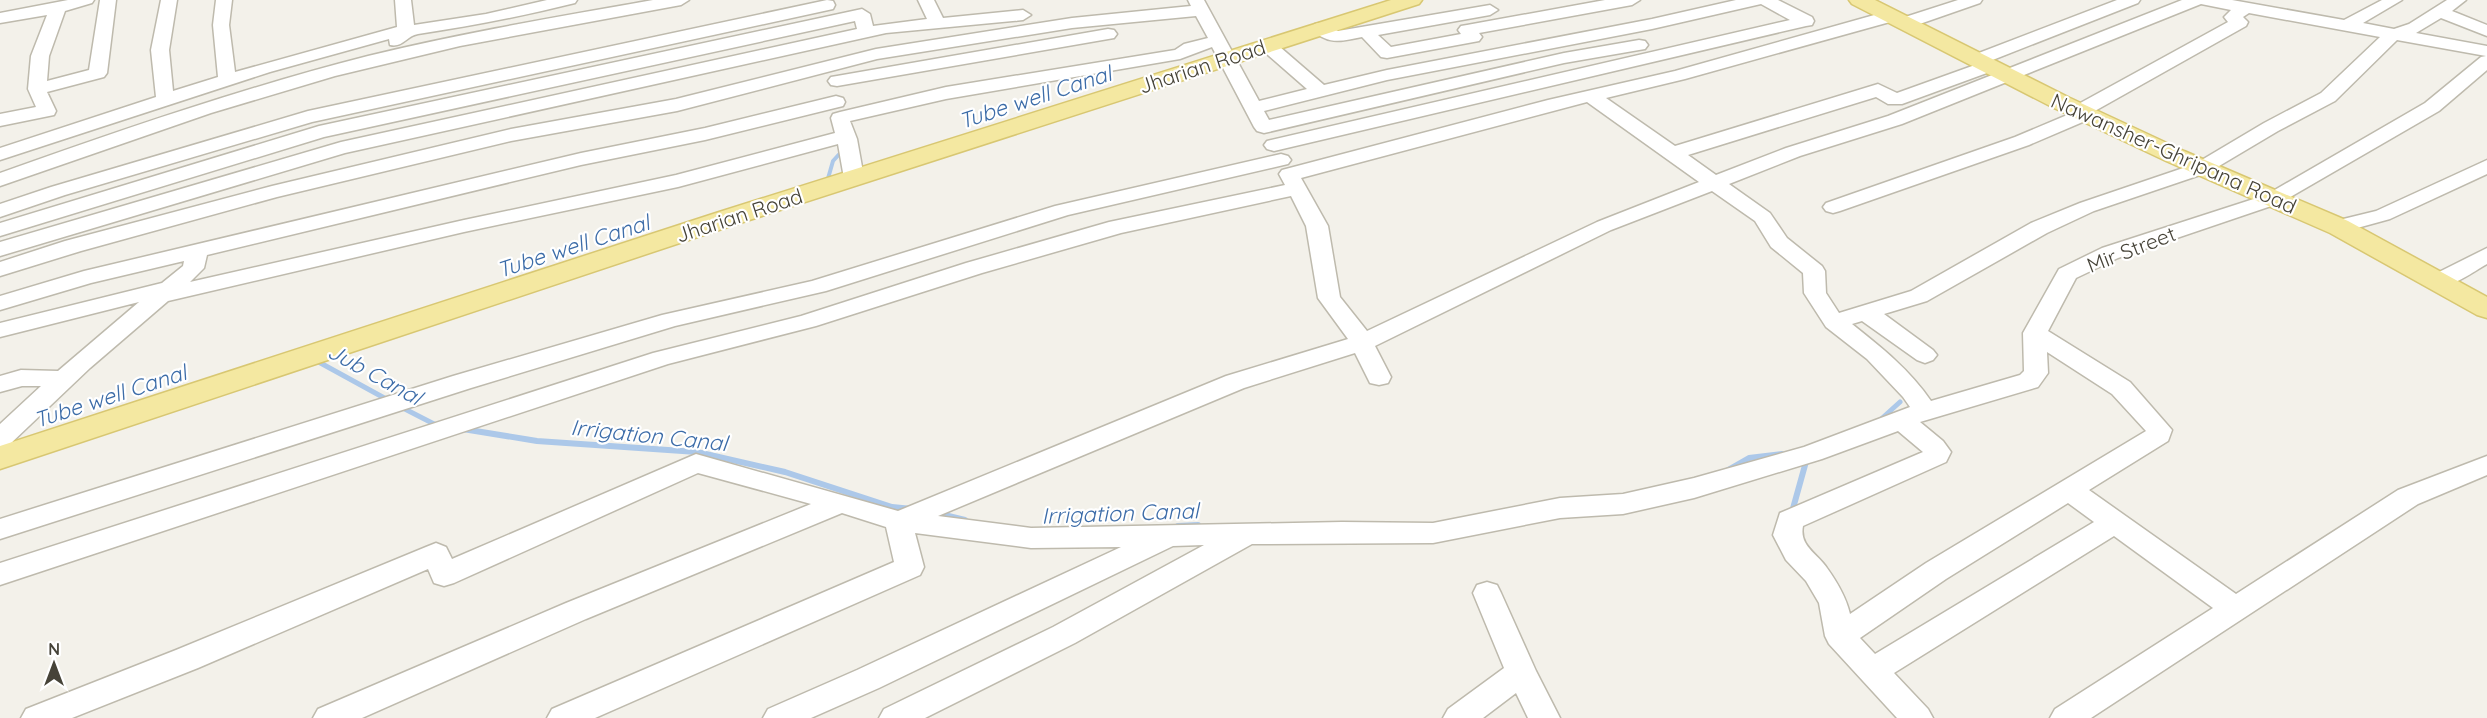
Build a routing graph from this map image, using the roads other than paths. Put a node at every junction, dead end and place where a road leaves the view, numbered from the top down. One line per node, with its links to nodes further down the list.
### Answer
1 (86, 0): 25 (street)
2 (108, 0): 53 (street)
3 (169, 0): 56 (street)
4 (224, 0): 51 (street)
5 (403, 0): 37 (street)
6 (569, 0): 37 (street)
7 (681, 0): 39 (street)
8 (851, 0): 50 (street)
9 (926, 0): 34 (street)
10 (1172, 0): 34 (street)
11 (1412, 0): 36 (main road, Jharian Road)
12 (1552, 0): 41 (street)
13 (1632, 0): 41 (street)
14 (1705, 0): 33 (street)
15 (1758, 0): 54 (street)
16 (1765, 0): 28 (street)
17 (1859, 0): 32 (main road, Nawansher-Ghripana Road)
18 (1974, 0): 32 (street)
19 (2132, 0): 49 (street)
20 (2197, 0): 49 (street)
21 (2205, 0): 26 (street)
22 (2308, 0): 30 (street)
23 (2394, 0): 35 (street)
24 (2458, 0): 29 (street)
25 (49, 4): 31 (street); 53 (street)
26 (2246, 7): 30 (street); 58 (street)
27 (1200, 9): 44 (street); 48 (street); 52 (street)
28 (1786, 11): 61 (street); 65 (street)
29 (2440, 12): 38 (street); 42 (street)
30 (2288, 15): 35 (street)
31 (6, 16)
32 (1898, 19): 49 (main road, Nawansher-Ghripana Road); 55 (street)
33 (1593, 22)
34 (937, 23): 40 (street)
35 (2345, 26): 42 (street)
36 (1321, 28): 41 (street); 43 (main road, Jharian Road)
37 (406, 31): 46 (street); 51 (street)
38 (2487, 31)
39 (503, 32): 46 (street); 50 (street)
40 (866, 32): 74 (street); 75 (street)
41 (1366, 32)
42 (2392, 36): 45 (street); 66 (street)
43 (1267, 45): 44 (main road, Jharian Road); 54 (street)
44 (1221, 49): 57 (street); 59 (street); 67 (main road, Jharian Road)
45 (2487, 51)
46 (379, 60): 68 (street)
47 (2487, 61): 70 (street, Mir Street)
48 (843, 62): 52 (street); 78 (street)
49 (1992, 68): 58 (main road, Nawansher-Ghripana Road); 63 (street); 69 (street)
50 (515, 71): 72 (street)
51 (226, 80): 56 (street)
52 (837, 81): 59 (street)
53 (37, 89): 60 (street)
54 (1320, 91): 57 (street)
55 (1591, 96): 63 (street); 65 (street)
56 (165, 99): 62 (street)
57 (1253, 108): 61 (street)
58 (2083, 113): 66 (main road, Nawansher-Ghripana Road); 71 (street)
59 (840, 119): 67 (street); 76 (street); 80 (street)
60 (0, 120)
61 (1264, 127): 65 (street)
62 (0, 154)
63 (1671, 154): 69 (street)
64 (2487, 166): 73 (street)
65 (1285, 167): 87 (street); 100 (street); 103 (street)
66 (2202, 168): 70 (main road, Nawansher-Ghripana Road); 83 (street)
67 (854, 178): 94 (main road, Jharian Road)
68 (0, 180)
69 (1713, 183): 84 (street); 87 (street)
70 (2273, 199): 73 (main road, Nawansher-Ghripana Road); 86 (street, Mir Street)
71 (1833, 207)
72 (0, 211)
73 (2339, 227): 79 (main road, Nawansher-Ghripana Road)
74 (0, 230)
75 (0, 249)
76 (197, 251): 80 (street); 81 (street)
77 (2487, 255): 79 (street)
78 (0, 269)
79 (2439, 281): 82 (main road, Nawansher-Ghripana Road)
80 (165, 292): 85 (street); 90 (street)
81 (0, 303)
82 (2487, 309)
83 (1865, 312): 84 (street); 88 (street)
84 (1834, 322): 92 (street)
85 (0, 330)
86 (2035, 333): 92 (street, Mir Street); 96 (street)
87 (1362, 343): 89 (street); 98 (street)
88 (1925, 355)
89 (1379, 377)
90 (64, 379): 91 (street); 93 (street)
91 (0, 384)
92 (1913, 415): 101 (street, Mir Street); 106 (street)
93 (0, 439)
94 (0, 458)
95 (2487, 465): 105 (street)
96 (2068, 489): 99 (street); 106 (street)
97 (841, 503): 98 (street, Mir Street); 109 (street, Mir Street); 110 (street)
98 (898, 521): 102 (street, Mir Street); 111 (street)
99 (2115, 522): 105 (street); 107 (street)
100 (0, 529)
101 (1249, 533): 102 (street, Mir Street); 113 (street)
102 (1172, 534): 112 (street)
103 (0, 574)
104 (1487, 592): 108 (street)
105 (2234, 608): 117 (street)
106 (1840, 636): 107 (street)
107 (1872, 671): 116 (street)
108 (1521, 672): 114 (street); 115 (street)
109 (37, 718)
110 (329, 718)
111 (563, 718)
112 (779, 718)
113 (895, 718)
114 (1459, 718)
115 (1544, 718)
116 (1917, 718)
117 (2066, 718)

